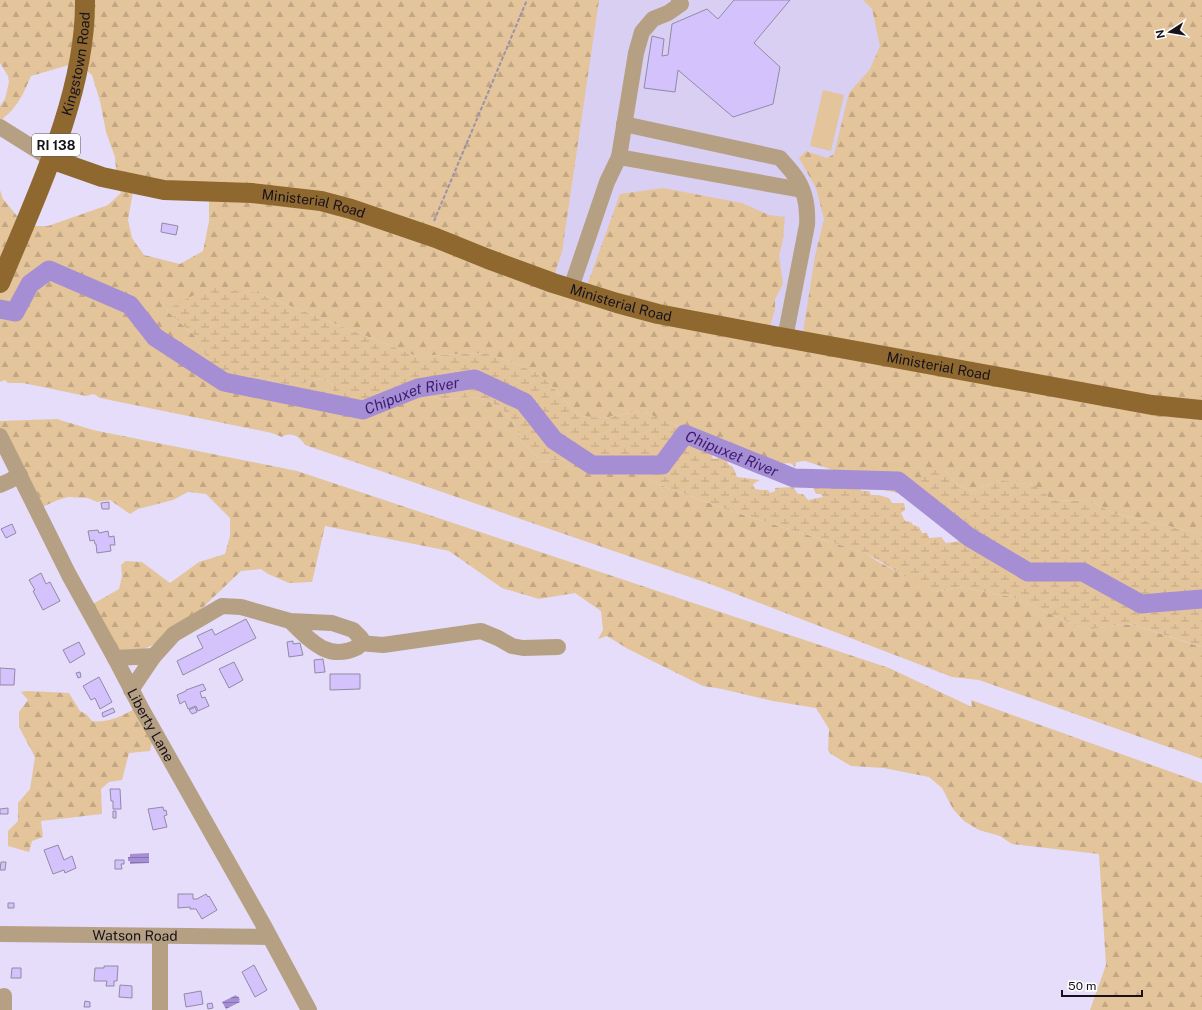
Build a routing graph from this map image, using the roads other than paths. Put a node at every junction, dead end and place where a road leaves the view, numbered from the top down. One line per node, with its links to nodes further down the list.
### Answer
1 (85, 0): 6 (main road, Kingstown Road / RI 138)
2 (679, 0): 3 (street)
3 (624, 124): 5 (street); 7 (street)
4 (0, 127): 6 (street)
5 (619, 157): 7 (street); 9 (street)
6 (51, 159): 8 (main road, Kingstown Road / RI 138); 9 (main road, Ministerial Road)
7 (802, 190): 10 (street)
8 (0, 283)
9 (571, 288): 10 (main road, Ministerial Road)
10 (785, 338): 11 (main road, Ministerial Road)
11 (1202, 410)
12 (0, 436): 13 (street, Liberty Lane)
13 (20, 475): 14 (street); 19 (street, Liberty Lane)
14 (0, 485)
15 (290, 621): 16 (street); 16 (street); 18 (street)
16 (359, 643): 17 (street)
17 (558, 647)
18 (154, 656): 19 (street); 20 (street)
19 (115, 658): 20 (street, Liberty Lane)
20 (131, 690): 23 (street, Liberty Lane)
21 (0, 934): 22 (street, Watson Road)
22 (160, 936): 23 (street, Watson Road); 24 (street)
23 (269, 937): 25 (street, Liberty Lane)
24 (160, 1010)
25 (309, 1010)

